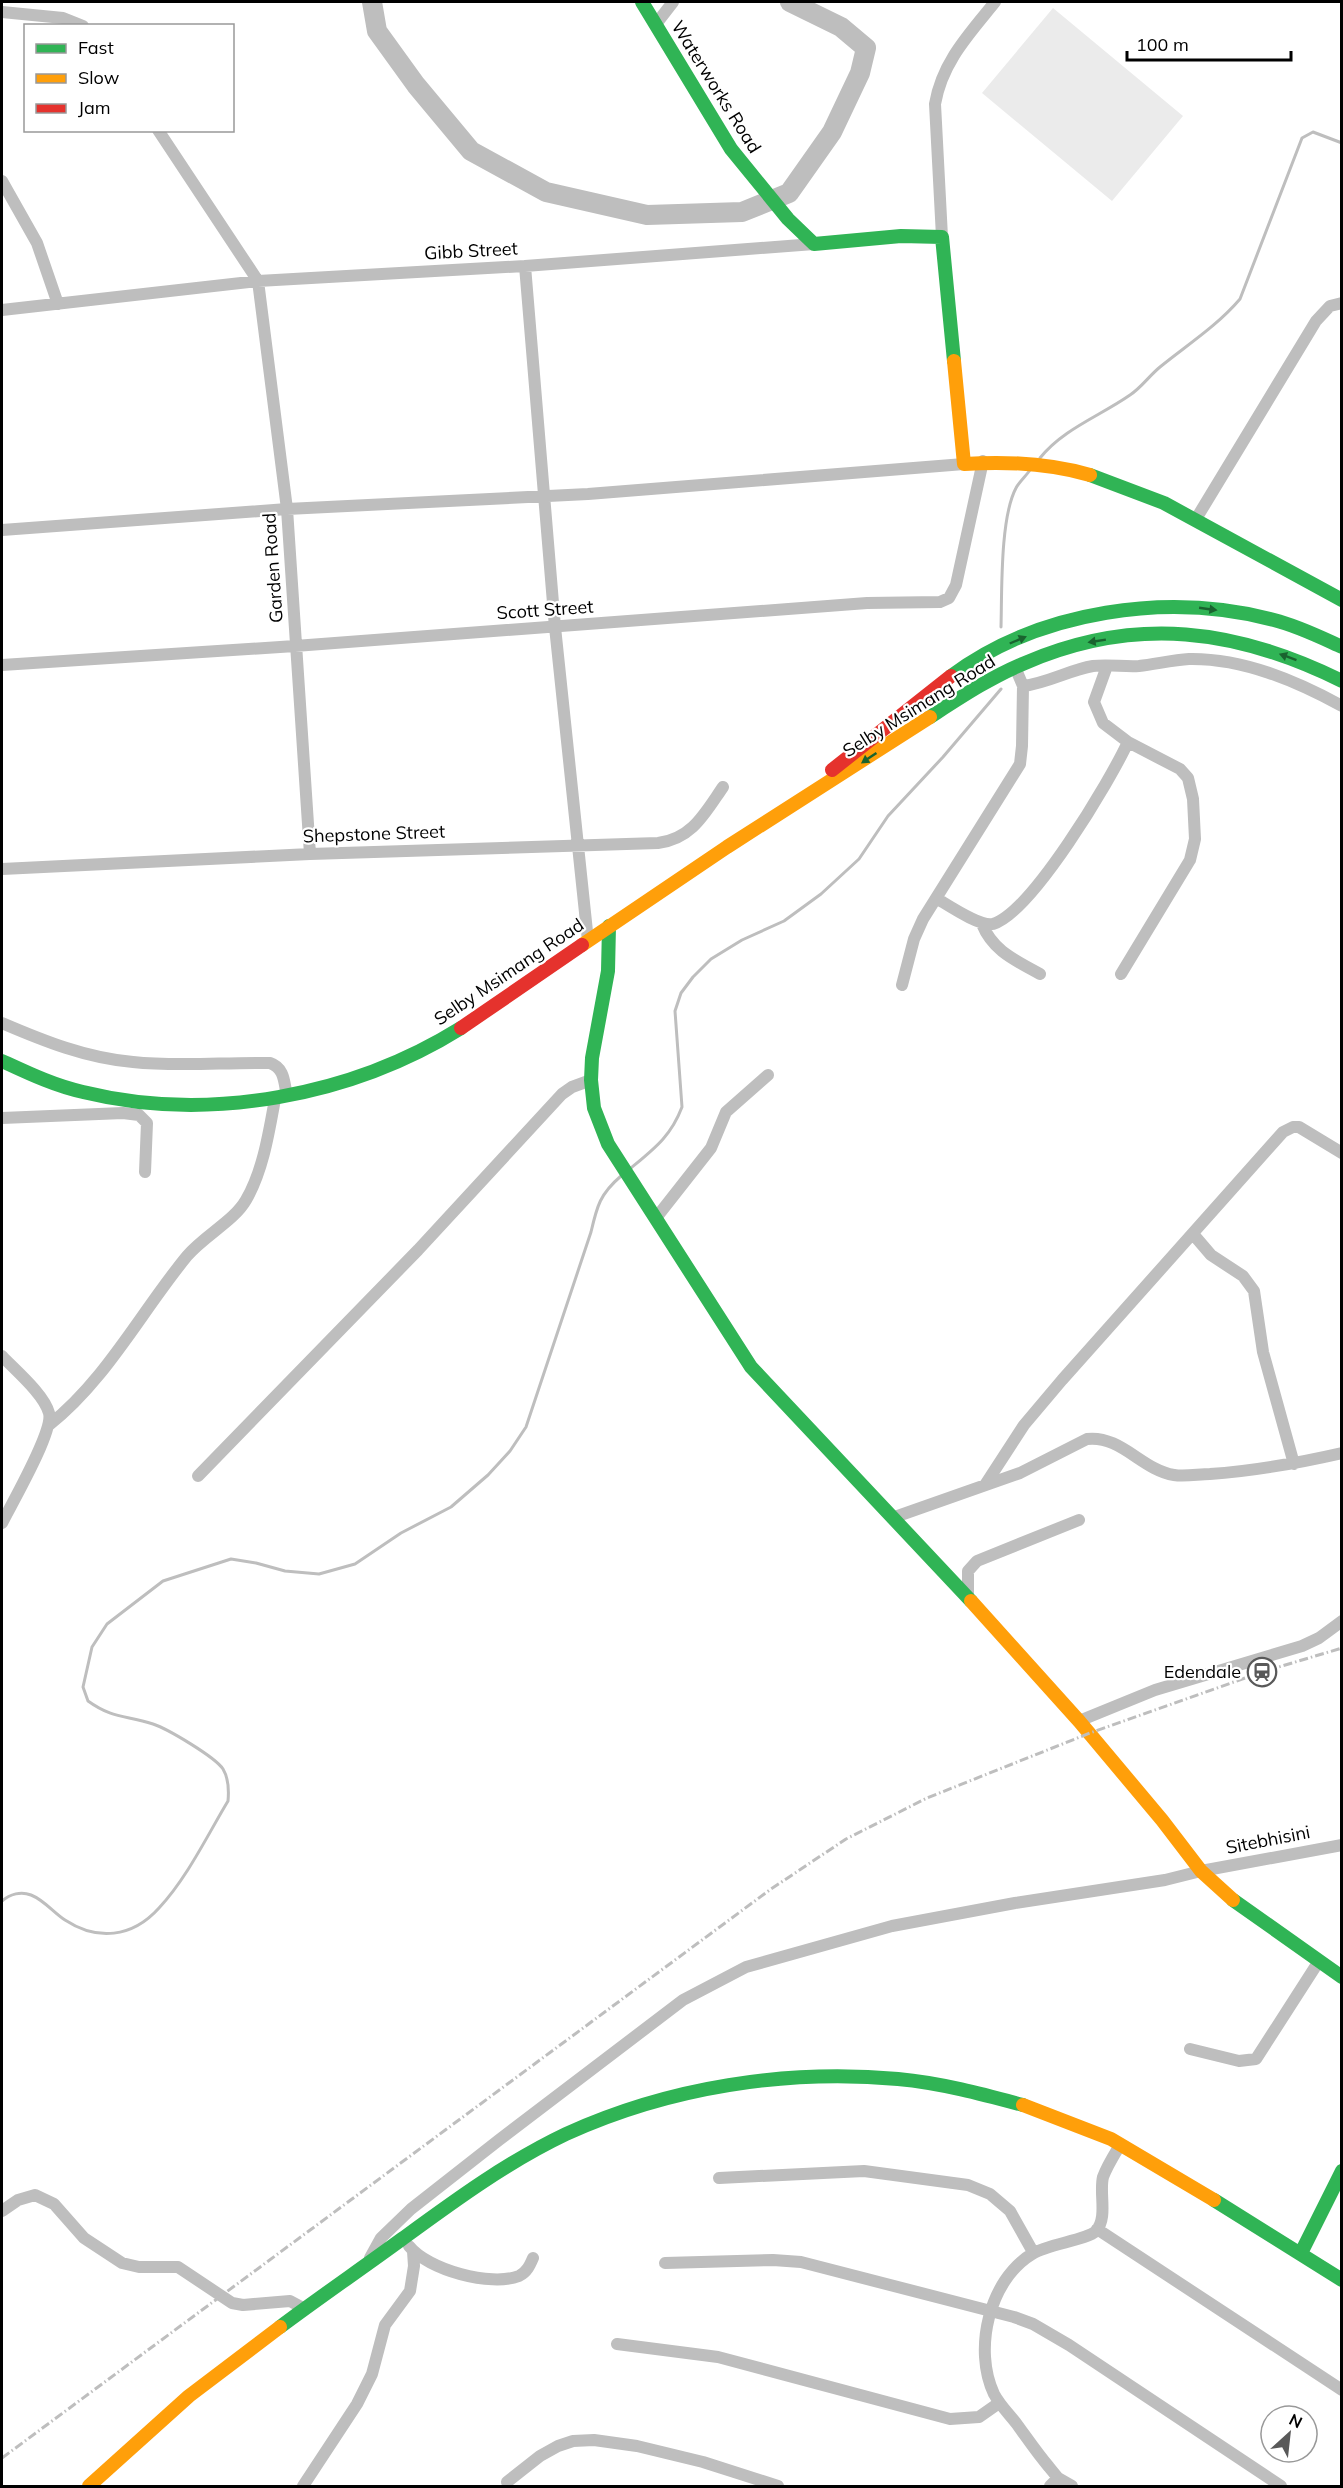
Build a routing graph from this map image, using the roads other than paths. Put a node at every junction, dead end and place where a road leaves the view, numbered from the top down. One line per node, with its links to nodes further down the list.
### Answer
1 (642, 2): 6 (street, Waterworks Road)
2 (673, 2): 6 (street)
3 (995, 2): 9 (street)
4 (2, 12): 5 (street)
5 (78, 24)
6 (656, 24): 10 (street, Waterworks Road)
7 (159, 132): 12 (street)
8 (2, 181): 14 (street)
9 (942, 237): 10 (street, Gibb Street); 17 (street)
10 (814, 244): 11 (street, Gibb Street)
11 (525, 266): 12 (street, Gibb Street); 18 (street)
12 (258, 281): 14 (street, Gibb Street); 19 (street, Garden Road)
13 (1341, 303): 20 (street)
14 (58, 304): 15 (street, Gibb Street)
15 (2, 310)
16 (983, 461): 17 (street); 20 (street); 23 (street, Scott Street)
17 (964, 464): 18 (street)
18 (545, 496): 19 (street); 23 (street)
19 (287, 509): 21 (street); 24 (street, Garden Road)
20 (1196, 519): 22 (street)
21 (2, 530)
22 (1341, 600)
23 (555, 627): 24 (street, Scott Street); 35 (street)
24 (296, 646): 26 (street, Scott Street); 36 (street, Garden Road)
25 (1341, 647): 34 (street, Selby Msimang Road, one-way to 25)
26 (2, 665)
27 (1107, 666): 30 (street); 31 (street); 32 (street)
28 (1015, 667): 29 (street, Selby Msimang Road, one-way to 28); 30 (street); 34 (street, Selby Msimang Road, one-way to 34)
29 (1341, 681)
30 (1023, 686): 38 (street)
31 (1341, 706)
32 (1128, 742): 39 (street); 43 (street)
33 (723, 787): 35 (street, Shepstone Street)
34 (767, 821): 40 (street, Selby Msimang Road)
35 (576, 847): 36 (street, Shepstone Street); 41 (street)
36 (310, 854): 37 (street, Shepstone Street)
37 (2, 869)
38 (936, 898): 39 (street); 44 (street)
39 (982, 924): 42 (street)
40 (609, 926): 41 (street, Selby Msimang Road); 48 (street)
41 (588, 941): 50 (street, Selby Msimang Road)
42 (1040, 974)
43 (1122, 974)
44 (902, 985)
45 (2, 1023): 50 (street)
46 (2, 1061): 49 (street, Selby Msimang Road)
47 (768, 1075): 55 (street)
48 (591, 1080): 55 (street); 61 (street)
49 (85, 1093): 50 (street, Selby Msimang Road); 51 (street)
50 (281, 1098): 58 (street)
51 (82, 1115): 52 (street); 54 (street)
52 (2, 1118)
53 (1341, 1153): 56 (street)
54 (145, 1172)
55 (656, 1218): 63 (street)
56 (1193, 1234): 60 (street); 62 (street)
57 (2, 1356): 58 (street)
58 (49, 1425): 65 (street)
59 (1341, 1453): 60 (street)
60 (1294, 1464): 62 (street)
61 (198, 1476)
62 (985, 1485): 63 (street)
63 (892, 1518): 66 (street)
64 (1079, 1520): 66 (street)
65 (2, 1523)
66 (968, 1598): 68 (street)
67 (1341, 1621): 68 (street)
68 (1079, 1720): 70 (street)
69 (1341, 1845): 70 (street, Sitebhisini)
70 (1201, 1870): 71 (street); 85 (street, Sitebhisini)
71 (1318, 1961): 72 (street); 73 (street)
72 (1341, 1977)
73 (1190, 2049)
74 (1120, 2145): 78 (street); 79 (street); 82 (street)
75 (1341, 2171): 82 (street)
76 (719, 2178): 81 (street)
77 (2, 2211): 87 (street)
78 (1097, 2229): 81 (street); 90 (street)
79 (403, 2238): 80 (street); 85 (street)
80 (413, 2251): 83 (street); 95 (street)
81 (1033, 2252): 88 (street)
82 (1301, 2253): 86 (street)
83 (533, 2258)
84 (664, 2263): 88 (street)
85 (367, 2264): 87 (street)
86 (1341, 2280)
87 (303, 2308): 94 (street)
88 (989, 2312): 91 (street); 98 (street)
89 (617, 2344): 91 (street)
90 (1341, 2390)
91 (999, 2403): 93 (street)
92 (507, 2482): 96 (street)
93 (1054, 2482): 97 (street)
94 (89, 2487)
95 (303, 2487)
96 (778, 2487)
97 (1072, 2487)
98 (1281, 2487)

